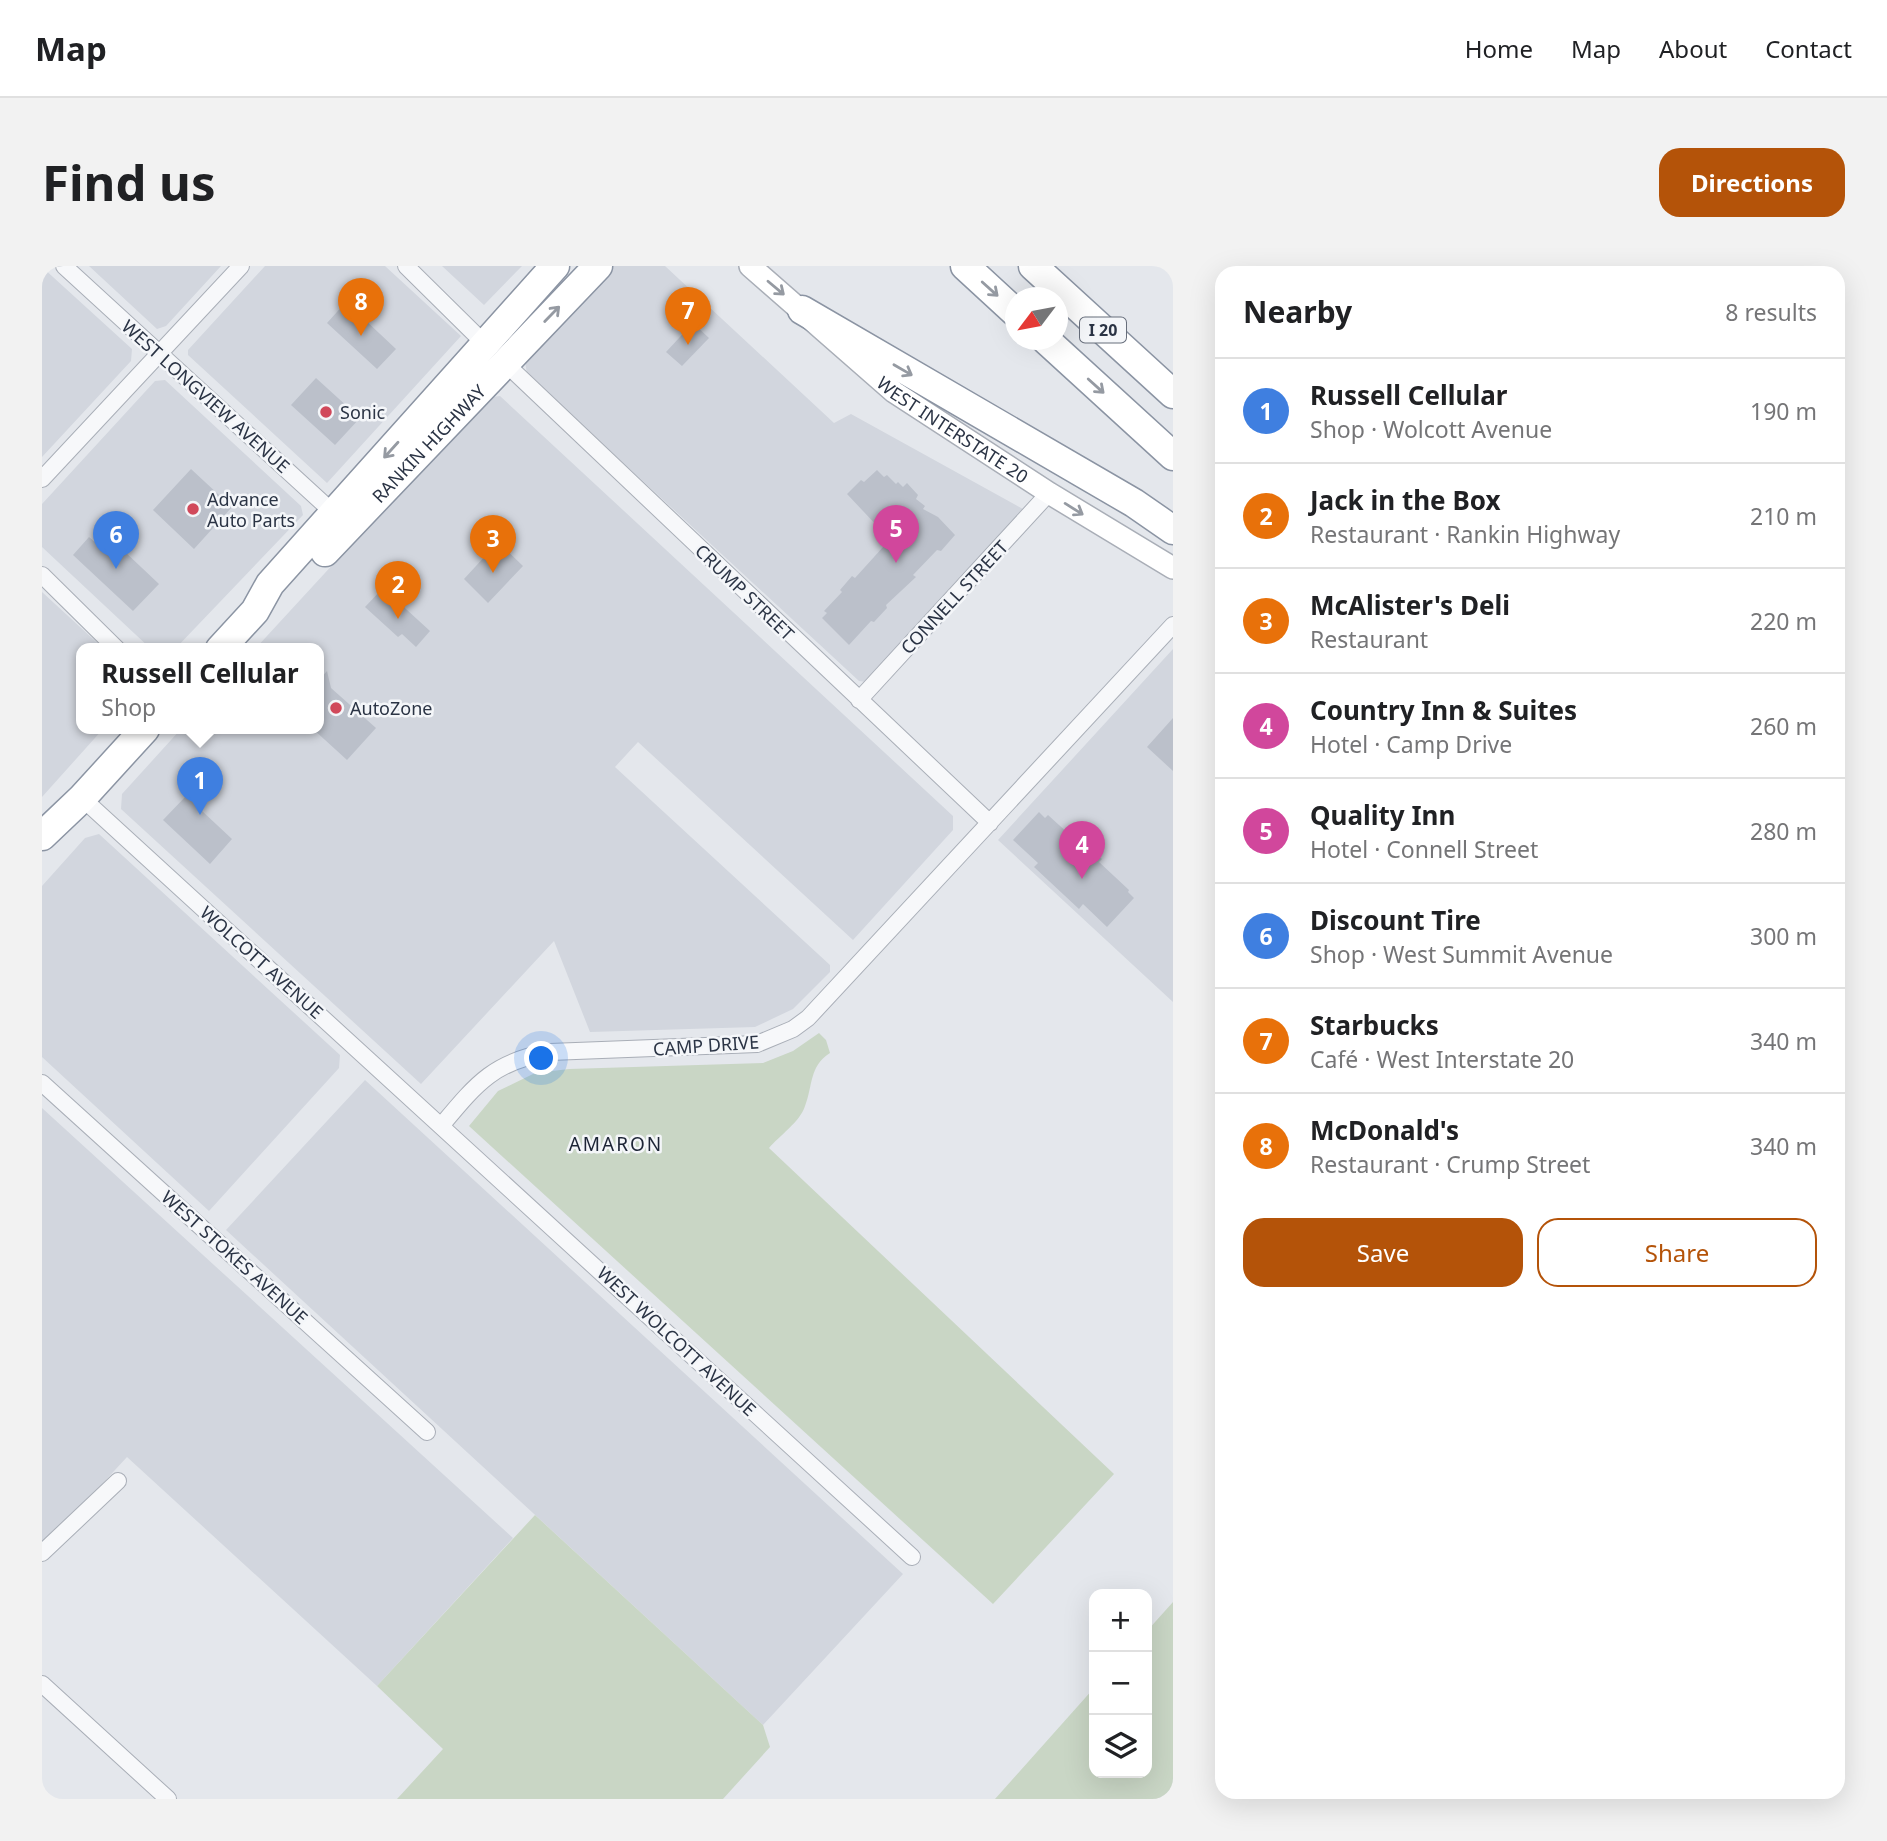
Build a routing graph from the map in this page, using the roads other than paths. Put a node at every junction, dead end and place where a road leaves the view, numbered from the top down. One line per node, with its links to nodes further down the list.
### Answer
1 (64, 266): 13 (street, WEST LONGVIEW AVENUE)
2 (240, 266): 13 (street)
3 (406, 266): 14 (street, CRUMP STREET)
4 (555, 266): 14 (highway, RANKIN HIGHWAY)
5 (562, 266): 14 (highway)
6 (598, 266): 14 (highway, RANKIN HIGHWAY, one-way to 6)
7 (750, 266): 11 (main road, WEST INTERSTATE 20, one-way to 11)
8 (965, 266): 10 (highway, one-way to 10)
9 (1033, 266): 15 (highway, I 20)
10 (1005, 302)
11 (802, 310): 18 (main road, WEST INTERSTATE 20); 20 (highway, one-way to 20)
12 (1056, 350): 16 (highway, I 20, one-way to 16)
13 (158, 353): 17 (street); 19 (street, WEST LONGVIEW AVENUE)
14 (495, 354): 19 (highway, RANKIN HIGHWAY, one-way to 19); 19 (highway, RANKIN HIGHWAY); 26 (street, CRUMP STREET)
15 (1173, 394)
16 (1173, 456)
17 (42, 479)
18 (1049, 493): 21 (main road, WEST INTERSTATE 20, one-way to 21); 26 (street, CONNELL STREET)
19 (341, 520): 25 (highway, RANKIN HIGHWAY)
20 (1173, 530)
21 (1173, 568)
22 (42, 575): 24 (street)
23 (1173, 625): 29 (street, CAMP DRIVE)
24 (111, 643)
25 (226, 643)
26 (859, 700): 29 (street, CRUMP STREET)
27 (140, 734): 28 (highway)
28 (82, 798): 30 (highway); 32 (street, WOLCOTT AVENUE)
29 (988, 821): 32 (street, CAMP DRIVE)
30 (42, 836)
31 (42, 1083): 33 (street, WEST STOKES AVENUE)
32 (441, 1126): 36 (street, WEST WOLCOTT AVENUE)
33 (427, 1432)
34 (117, 1480): 35 (street)
35 (42, 1553)
36 (912, 1558)
37 (42, 1684): 38 (street)
38 (168, 1799)

